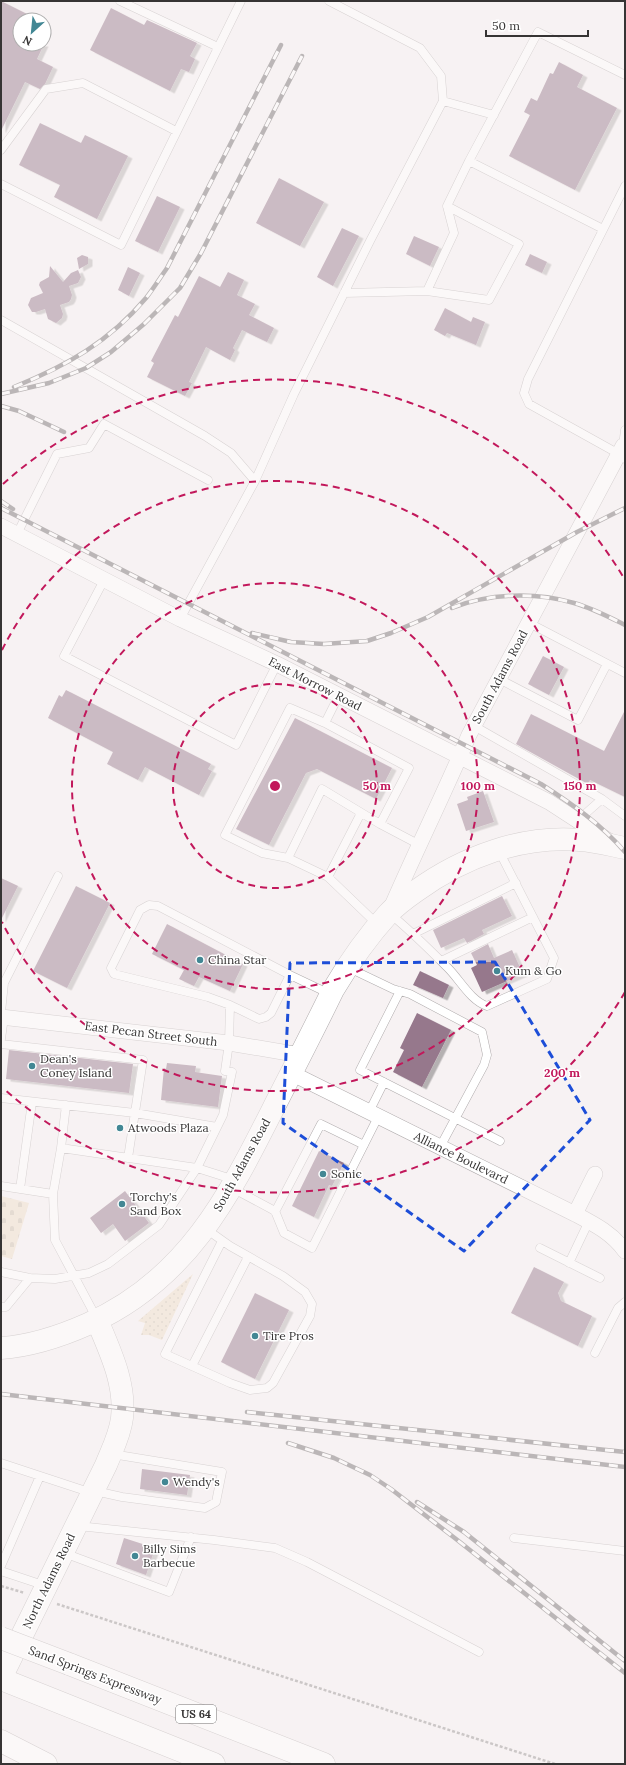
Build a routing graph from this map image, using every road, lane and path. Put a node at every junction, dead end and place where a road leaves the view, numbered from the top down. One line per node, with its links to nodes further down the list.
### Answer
1 (120, 1): 4 (lane)
2 (240, 1): 4 (lane)
3 (329, 1): 6 (lane)
4 (218, 47): 8 (lane)
5 (625, 75): 7 (lane)
6 (443, 101): 7 (lane); 16 (lane)
7 (494, 115): 10 (lane)
8 (176, 131): 9 (lane); 11 (lane)
9 (1, 150)
10 (469, 161): 13 (lane); 14 (lane)
11 (1, 184)
12 (625, 186): 14 (lane)
13 (447, 206): 15 (lane); 15 (lane)
14 (603, 229): 19 (lane)
15 (427, 291): 16 (lane)
16 (344, 293): 21 (lane)
17 (1, 320): 21 (lane)
18 (625, 430): 19 (lane)
19 (622, 453): 26 (street, South Adams Road)
20 (208, 480): 23 (lane)
21 (255, 482): 25 (lane)
22 (1, 526): 23 (street, East Morrow Road)
23 (17, 534): 24 (street, East Morrow Road)
24 (104, 580): 25 (street, East Morrow Road); 27 (lane)
25 (180, 619): 27 (street, East Morrow Road)
26 (529, 623): 28 (lane); 30 (street, South Adams Road)
27 (278, 664): 31 (street, East Morrow Road)
28 (608, 664): 29 (lane); 30 (lane)
29 (625, 673)
30 (499, 680): 33 (street, South Adams Road)
31 (339, 695): 32 (lane); 34 (street, East Morrow Road)
32 (325, 723): 39 (lane); 43 (lane)
33 (474, 726): 34 (street, South Adams Road); 35 (lane)
34 (459, 758): 38 (street, East Morrow Road); 40 (street, South Adams Road)
35 (602, 799): 37 (lane); 38 (lane)
36 (361, 813): 39 (lane); 43 (lane); 45 (lane)
37 (625, 816)
38 (579, 822): 41 (street, East Morrow Road)
39 (380, 824): 40 (lane)
40 (418, 844): 48 (street, South Adams Road)
41 (620, 847): 42 (main road, South Adams Road)
42 (499, 850): 46 (lane); 48 (main road, South Adams Road)
43 (288, 858): 45 (lane)
44 (58, 876): 56 (lane)
45 (328, 877): 48 (lane)
46 (516, 883): 47 (lane); 49 (lane)
47 (533, 918): 50 (lane); 50 (lane)
48 (383, 919): 49 (lane); 51 (main road, South Adams Road)
49 (413, 934): 50 (lane)
50 (441, 961)
51 (346, 966): 53 (lane); 54 (main road, South Adams Road)
52 (290, 975): 54 (lane); 55 (lane); 55 (lane)
53 (400, 991): 61 (lane); 67 (lane)
54 (330, 994): 60 (main road, South Adams Road)
55 (230, 1005): 58 (lane)
56 (2, 1015): 57 (lane); 58 (street, East Pecan Street South)
57 (1, 1039)
58 (229, 1043): 60 (street, East Pecan Street South); 68 (lane)
59 (1, 1044): 65 (lane)
60 (295, 1064): 66 (street, Alliance Boulevard); 76 (main road, South Adams Road)
61 (384, 1082): 66 (lane); 67 (lane)
62 (1, 1098): 63 (lane)
63 (32, 1102): 64 (lane); 78 (lane)
64 (66, 1105): 65 (lane); 72 (lane)
65 (135, 1112): 68 (lane); 73 (lane)
66 (374, 1114): 70 (lane); 71 (street, Alliance Boulevard)
67 (455, 1119): 69 (lane); 71 (lane)
68 (217, 1127): 74 (lane)
69 (500, 1141)
70 (364, 1145): 80 (lane); 80 (lane)
71 (440, 1147): 81 (street, Alliance Boulevard)
72 (61, 1148): 73 (lane); 79 (lane)
73 (128, 1158): 74 (lane)
74 (197, 1168): 76 (lane); 89 (lane)
75 (595, 1174): 81 (street)
76 (234, 1184): 80 (lane); 83 (main road, South Adams Road)
77 (1, 1186): 78 (lane)
78 (20, 1189): 79 (lane)
79 (53, 1194): 89 (lane)
80 (276, 1212)
81 (575, 1214): 82 (street, Alliance Boulevard)
82 (589, 1221): 85 (street, Alliance Boulevard); 87 (lane)
83 (213, 1235): 86 (lane); 94 (main road, South Adams Road); 97 (lane)
84 (540, 1248): 87 (lane)
85 (625, 1251)
86 (248, 1257): 97 (lane); 97 (lane)
87 (569, 1263): 91 (lane)
88 (1, 1272): 90 (lane)
89 (74, 1276): 90 (lane); 94 (lane)
90 (30, 1278): 93 (lane)
91 (600, 1278)
92 (625, 1302): 96 (lane)
93 (1, 1308)
94 (97, 1320): 95 (main road, South Adams Road); 98 (main road)
95 (1, 1348)
96 (595, 1353)
97 (192, 1366)
98 (111, 1454): 101 (main road); 101 (lane)
99 (1, 1463): 100 (lane)
100 (40, 1476): 101 (lane); 107 (lane)
101 (93, 1492): 102 (main road)
102 (76, 1526): 103 (lane); 106 (main road, North Adams Road)
103 (191, 1538): 106 (lane); 112 (lane)
104 (514, 1538): 105 (lane)
105 (625, 1551)
106 (63, 1553): 110 (main road, North Adams Road)
107 (1, 1566)
108 (1, 1571): 110 (lane)
109 (1, 1586): 110 (path)
110 (43, 1592): 113 (main road, North Adams Road); 118 (path)
111 (1, 1638): 117 (main road, Sand Springs Expressway / US 64, bridge)
112 (479, 1652)
113 (1, 1679): 116 (main road)
114 (1, 1741): 115 (main road)
115 (46, 1764)
116 (214, 1764)
117 (324, 1764)
118 (555, 1764)

